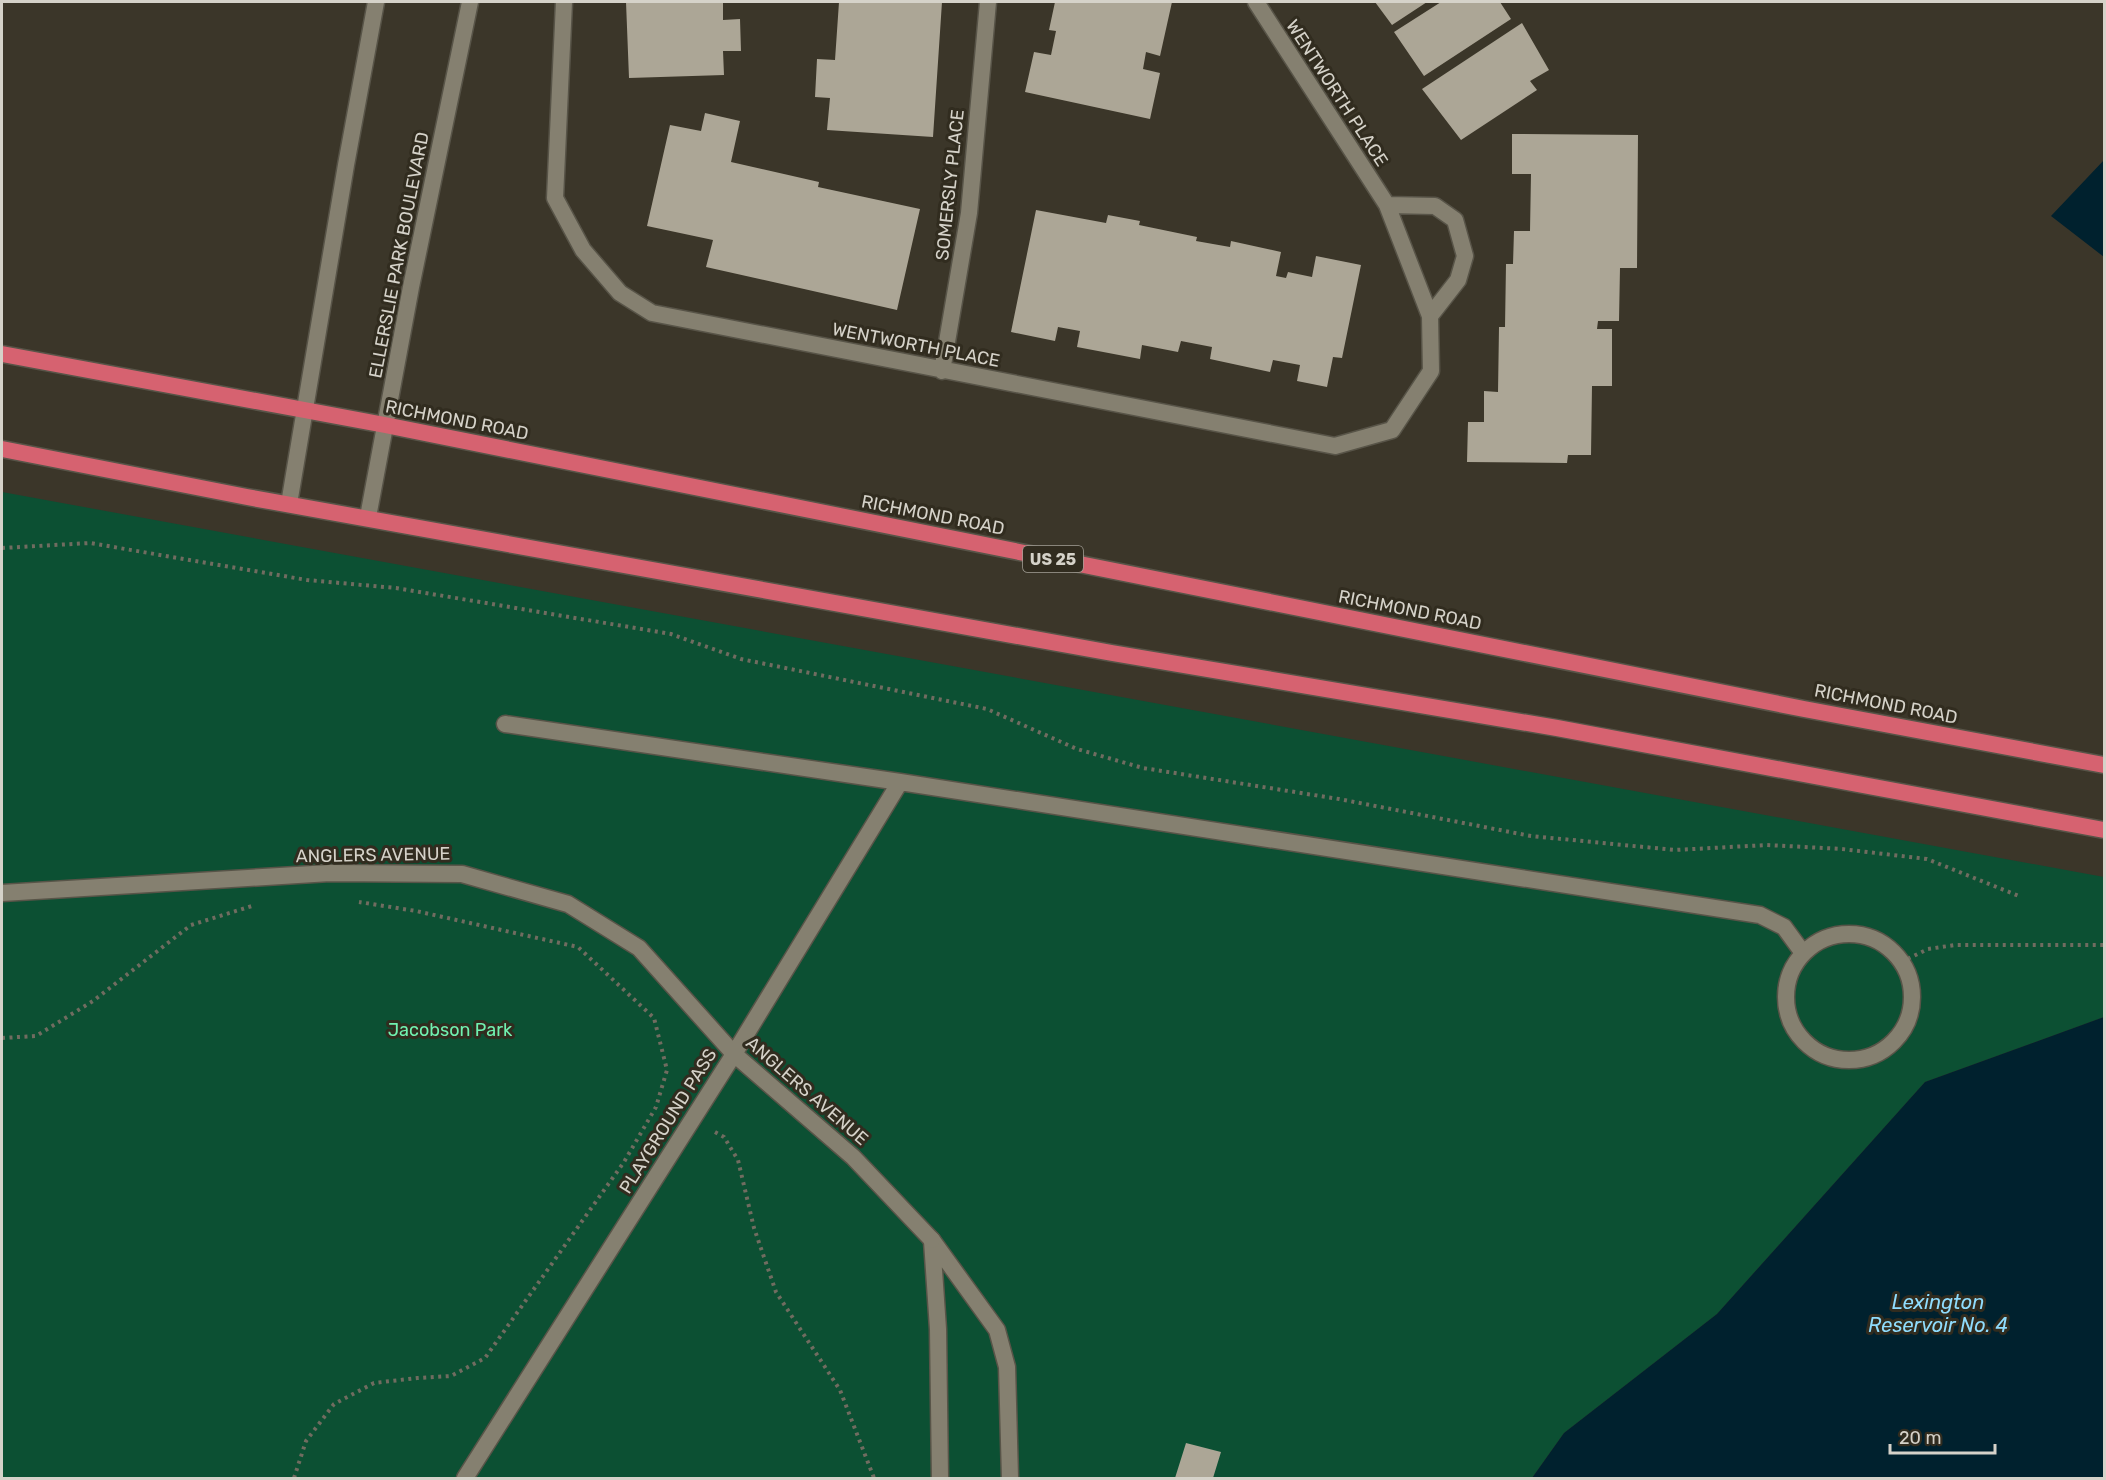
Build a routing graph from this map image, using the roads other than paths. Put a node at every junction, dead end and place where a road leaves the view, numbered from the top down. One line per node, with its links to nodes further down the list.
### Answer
1 (376, 2): 10 (street)
2 (470, 2): 11 (street, ELLERSLIE PARK BOULEVARD)
3 (564, 2): 9 (street, WENTWORTH PLACE)
4 (988, 2): 9 (street, SOMERSLY PLACE)
5 (1256, 2): 6 (street, WENTWORTH PLACE)
6 (1387, 206): 7 (street, WENTWORTH PLACE); 7 (street)
7 (1430, 316): 9 (street, WENTWORTH PLACE)
8 (2, 354): 10 (highway, RICHMOND ROAD / US 25)
9 (942, 371)
10 (305, 411): 11 (highway, RICHMOND ROAD / US 25); 13 (street)
11 (385, 425): 14 (street, ELLERSLIE PARK BOULEVARD); 16 (highway, RICHMOND ROAD / US 25)
12 (2, 449): 13 (highway)
13 (289, 504): 14 (highway)
14 (368, 517): 18 (highway)
15 (505, 724): 17 (street)
16 (2104, 765)
17 (900, 782): 20 (street); 21 (street, PLAYGROUND PASS)
18 (2104, 830)
19 (2, 893): 21 (street, ANGLERS AVENUE)
20 (1803, 953): 20 (street)
21 (734, 1054): 22 (street, ANGLERS AVENUE); 23 (street, PLAYGROUND PASS)
22 (932, 1240): 24 (street); 25 (street, ANGLERS AVENUE)
23 (465, 1479)
24 (940, 1479)
25 (1010, 1479)

